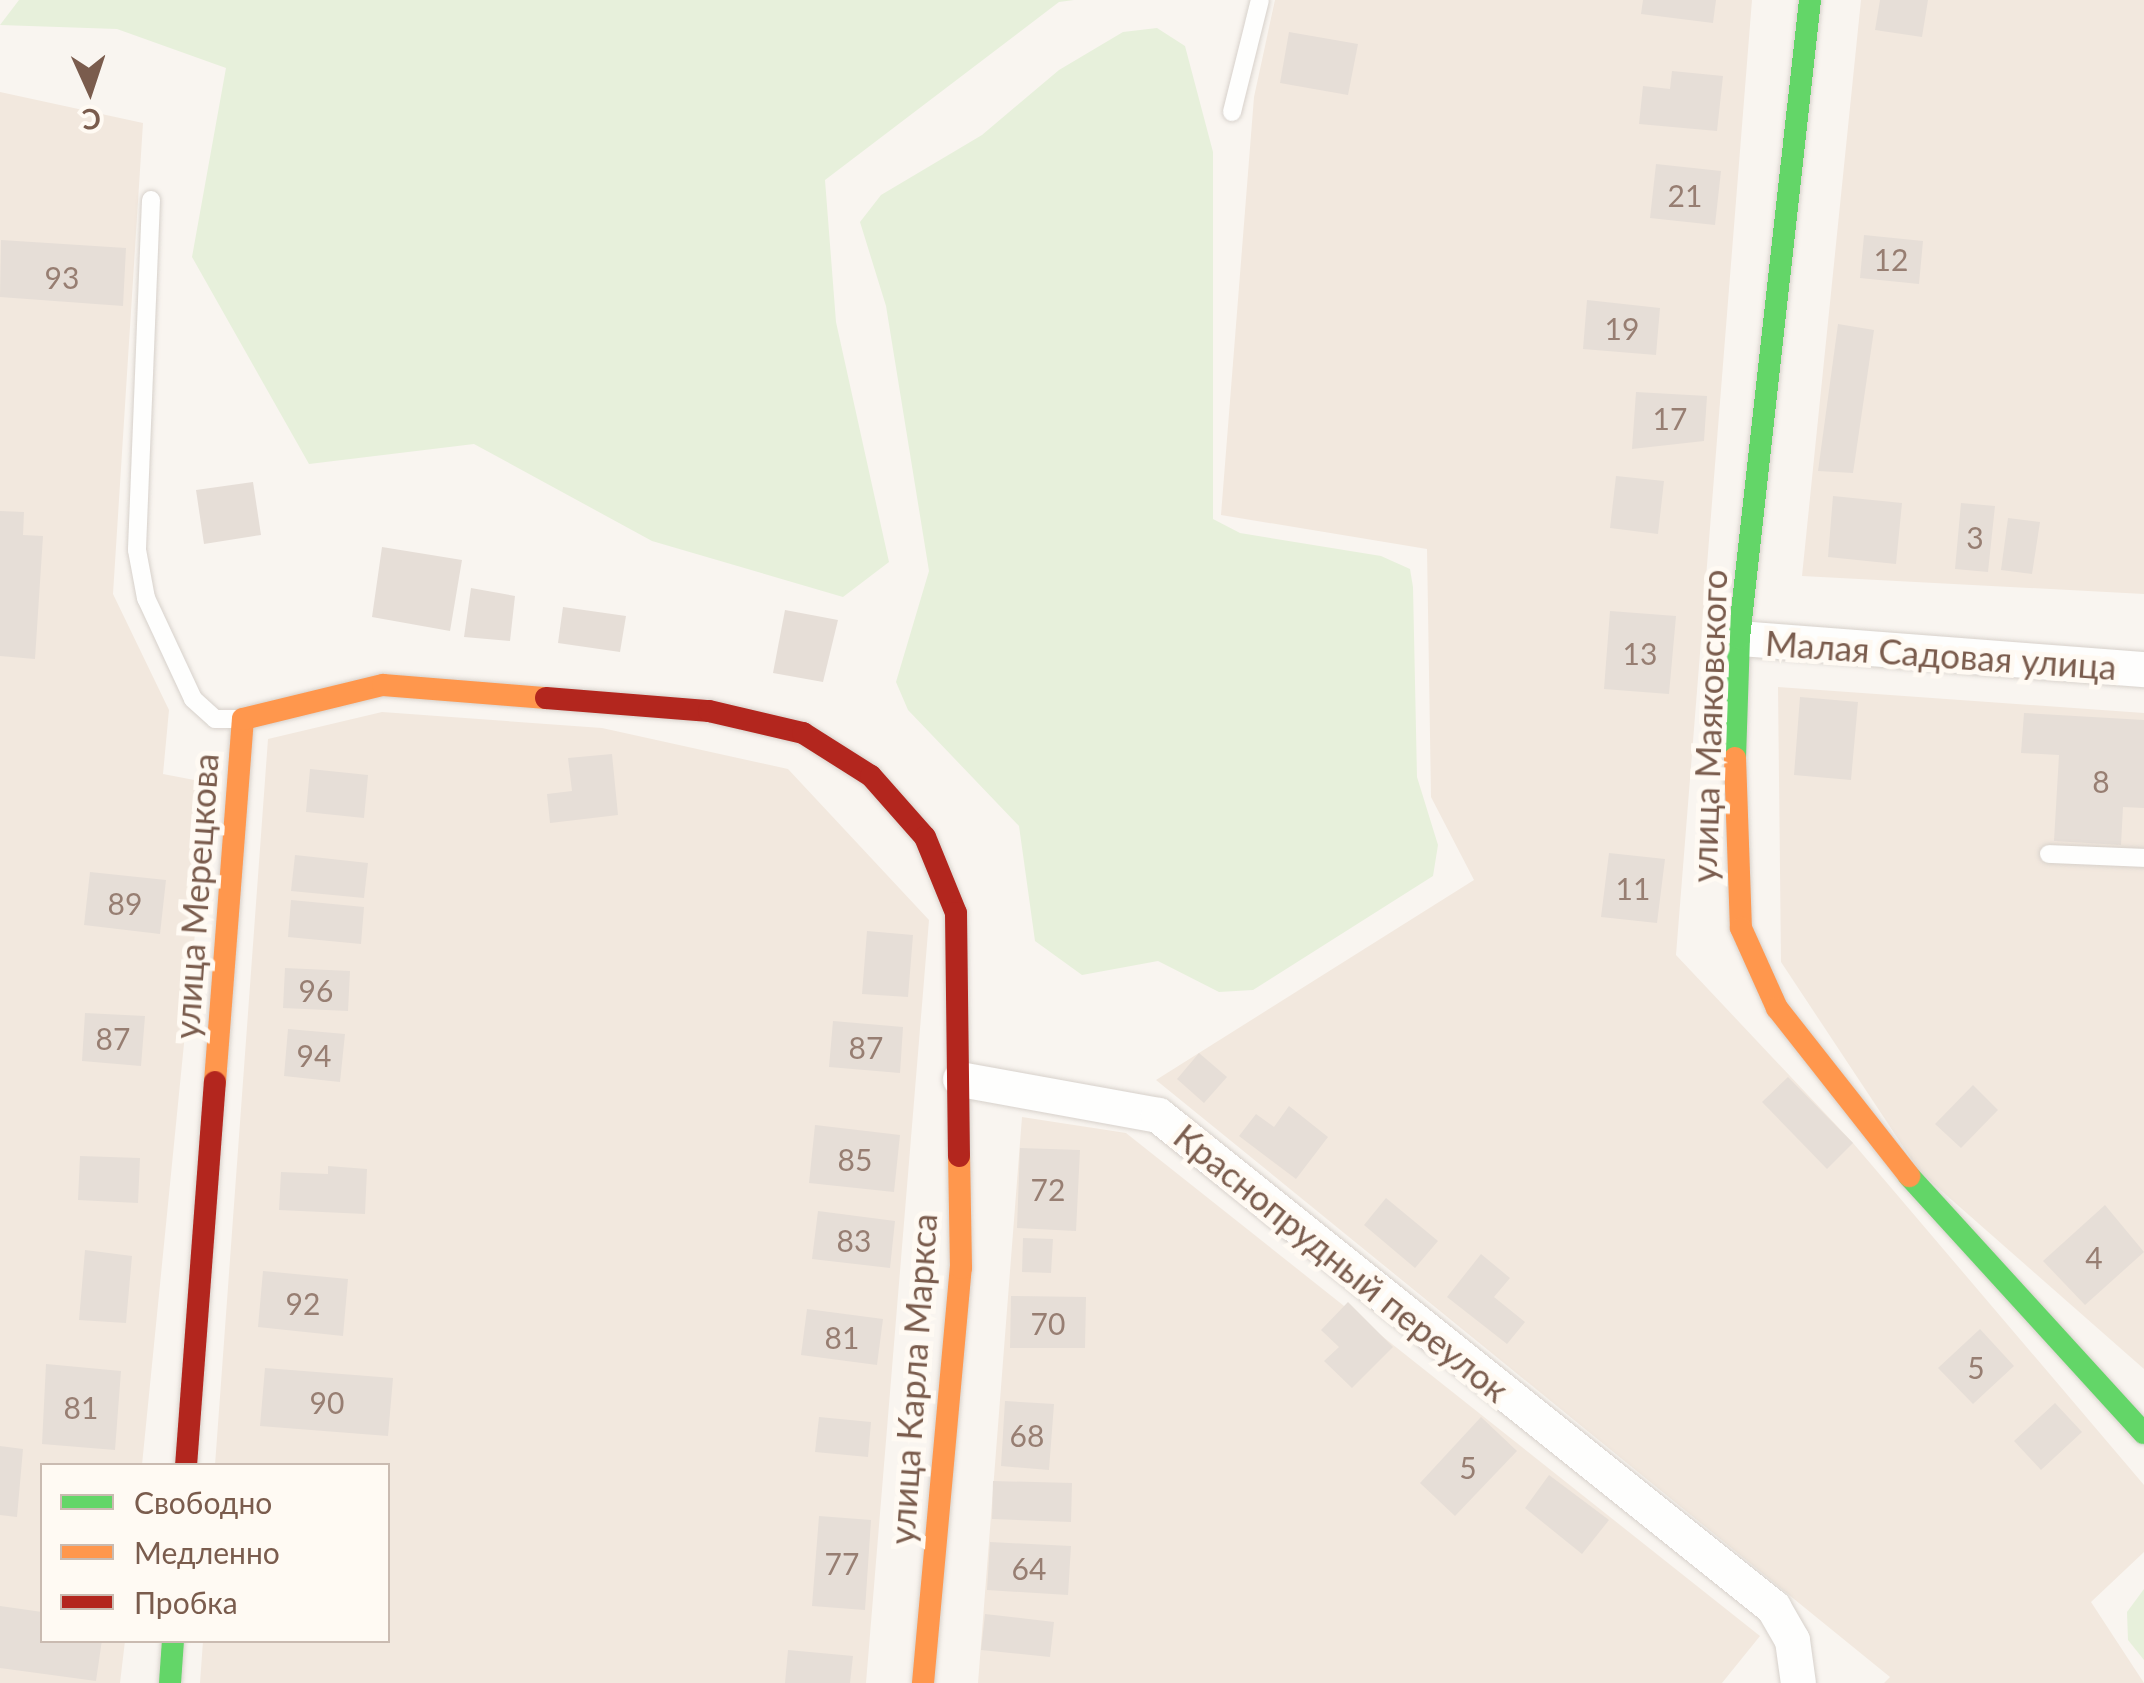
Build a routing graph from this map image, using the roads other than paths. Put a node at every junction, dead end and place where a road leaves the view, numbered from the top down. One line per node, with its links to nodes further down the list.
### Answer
1 (1260, 0): 3 (lane)
2 (1810, 0): 5 (street, улица Маяковского)
3 (1232, 112)
4 (151, 200): 7 (lane, улица Мерецкова)
5 (1739, 638): 6 (street, Малая Садовая улица); 11 (street, улица Маяковского)
6 (2144, 669)
7 (244, 719): 10 (street); 12 (street, улица Мерецкова)
8 (2050, 854): 9 (lane)
9 (2144, 858)
10 (960, 1079): 15 (street, улица Карла Маркса); 16 (street, Краснопрудный переулок)
11 (2144, 1433)
12 (186, 1463)
13 (173, 1643): 14 (street)
14 (170, 1683)
15 (923, 1683)
16 (1798, 1683)

